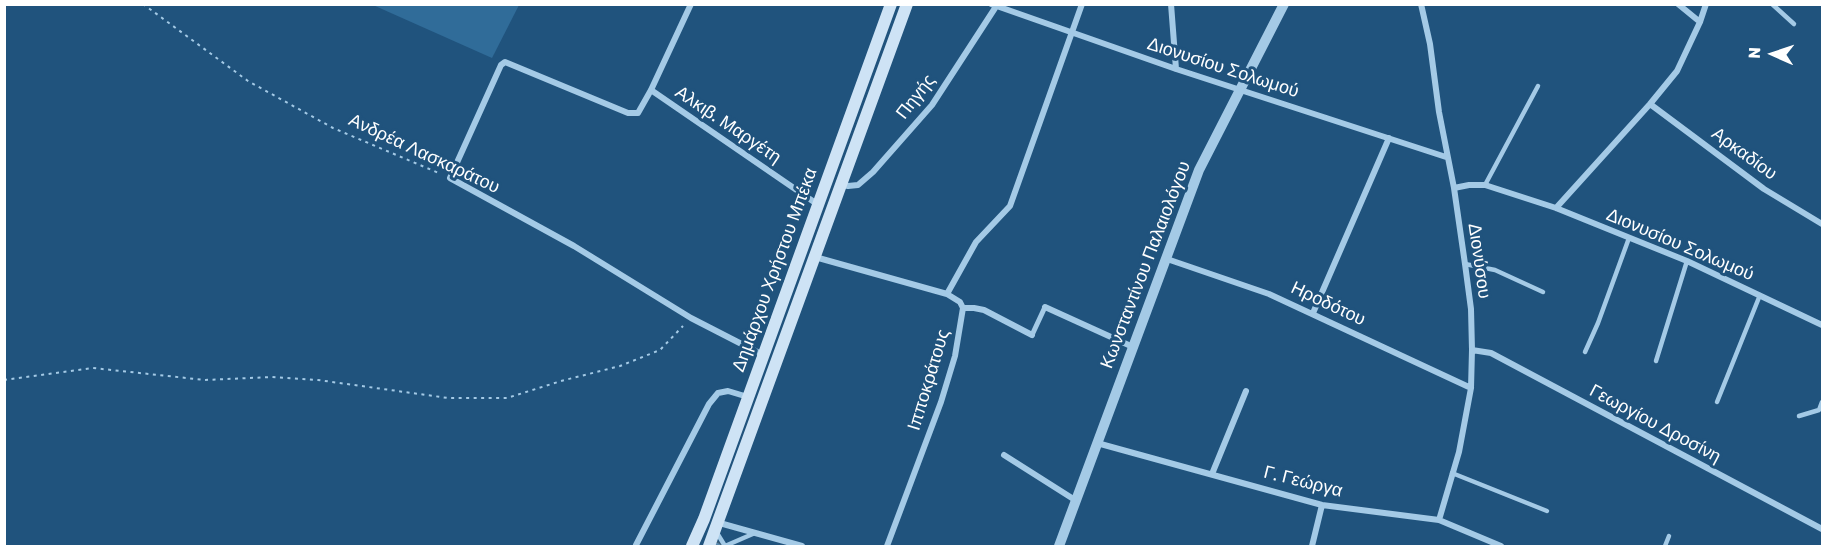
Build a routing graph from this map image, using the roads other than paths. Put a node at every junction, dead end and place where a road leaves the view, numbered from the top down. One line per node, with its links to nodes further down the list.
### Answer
1 (691, 4): 18 (street)
2 (891, 4): 25 (main road, Δημάρχου Χρήστου Μπέκα)
3 (907, 4): 22 (main road, Δημάρχου Χρήστου Μπέκα)
4 (1082, 4): 14 (street)
5 (1171, 4): 15 (street)
6 (1284, 4): 17 (street, Κωνσταντίνου Παλαιολόγου)
7 (1421, 4): 21 (street, Διονύσου)
8 (1678, 4): 12 (street)
9 (1706, 4): 12 (street)
10 (1772, 4): 13 (lane)
11 (995, 5): 14 (street, Διονυσίου Σολωμού); 22 (street, Πηγής)
12 (1700, 22): 19 (street)
13 (1794, 24)
14 (1072, 32): 15 (street, Διονυσίου Σολωμού); 34 (street)
15 (1176, 69): 17 (street, Διονυσίου Σολωμού)
16 (1538, 86): 23 (lane)
17 (1240, 89): 20 (street, Διονυσίου Σολωμού); 30 (street, Κωνσταντίνου Παλαιολόγου)
18 (651, 90): 25 (street, Αλκιβ. Μαργέτη); 44 (street, Ανδρέα Λασκαράτου)
19 (1650, 104): 26 (street); 27 (street, Αρκαδίου)
20 (1389, 138): 21 (street, Διονυσίου Σολωμού); 38 (street)
21 (1446, 157): 24 (street, Διονύσου)
22 (841, 184): 29 (main road, Δημάρχου Χρήστου Μπέκα)
23 (1485, 185): 24 (street, Διονυσίου Σολωμού); 26 (street, Διονυσίου Σολωμού)
24 (1454, 188): 32 (street, Διονύσου)
25 (817, 204): 44 (main road, Δημάρχου Χρήστου Μπέκα)
26 (1556, 208): 28 (street, Διονυσίου Σολωμού)
27 (1822, 224)
28 (1629, 238): 31 (street, Διονυσίου Σολωμού); 43 (lane)
29 (815, 256): 34 (street); 61 (main road, Δημάρχου Χρήστου Μπέκα)
30 (1167, 259): 38 (street, Ηροδότου); 41 (street, Κωνσταντίνου Παλαιολόγου)
31 (1687, 261): 35 (street, Διονυσίου Σολωμού); 45 (lane)
32 (1466, 264): 33 (lane); 42 (street, Διονύσου)
33 (1543, 292)
34 (946, 294): 37 (street, Ιπποκράτους)
35 (1760, 295): 39 (street, Διονυσίου Σολωμού); 49 (lane)
36 (1046, 307): 40 (street); 41 (street)
37 (963, 308): 40 (street); 70 (street, Ιπποκράτους)
38 (1313, 313): 46 (street, Ηροδότου)
39 (1822, 325)
40 (1032, 335)
41 (1132, 347): 52 (street, Κωνσταντίνου Παλαιολόγου)
42 (1472, 350): 46 (street, Διονύσου); 62 (street, Γεωργίου Δροσίνη)
43 (1585, 352)
44 (763, 355): 48 (main road, Δημάρχου Χρήστου Μπέκα)
45 (1656, 361)
46 (1471, 388): 54 (street, Διονύσου)
47 (1246, 391): 55 (street)
48 (748, 397): 59 (main road, Δημάρχου Χρήστου Μπέκα); 65 (street)
49 (1717, 402)
50 (1822, 402): 51 (lane)
51 (1799, 416)
52 (1097, 443): 55 (street, Γ. Γεώργα); 56 (street, Κωνσταντίνου Παλαιολόγου)
53 (1004, 455): 56 (street)
54 (1452, 473): 58 (lane); 60 (street, Διονύσου)
55 (1212, 474): 57 (street, Γ. Γεώργα)
56 (1075, 500): 71 (street, Κωνσταντίνου Παλαιολόγου)
57 (1322, 505): 60 (street, Γ. Γεώργα); 72 (street)
58 (1547, 511)
59 (704, 519): 61 (street); 66 (main road, Δημάρχου Χρήστου Μπέκα)
60 (1439, 520): 73 (street, Γ. Γεώργα)
61 (716, 526): 63 (street); 67 (main road, Δημάρχου Χρήστου Μπέκα); 68 (lane)
62 (1822, 529)
63 (755, 533): 68 (lane); 69 (street)
64 (1669, 536): 74 (lane)
65 (636, 546)
66 (692, 546)
67 (709, 546)
68 (725, 546)
69 (802, 546)
70 (887, 546)
71 (1059, 546)
72 (1312, 546)
73 (1501, 546)
74 (1665, 546)

